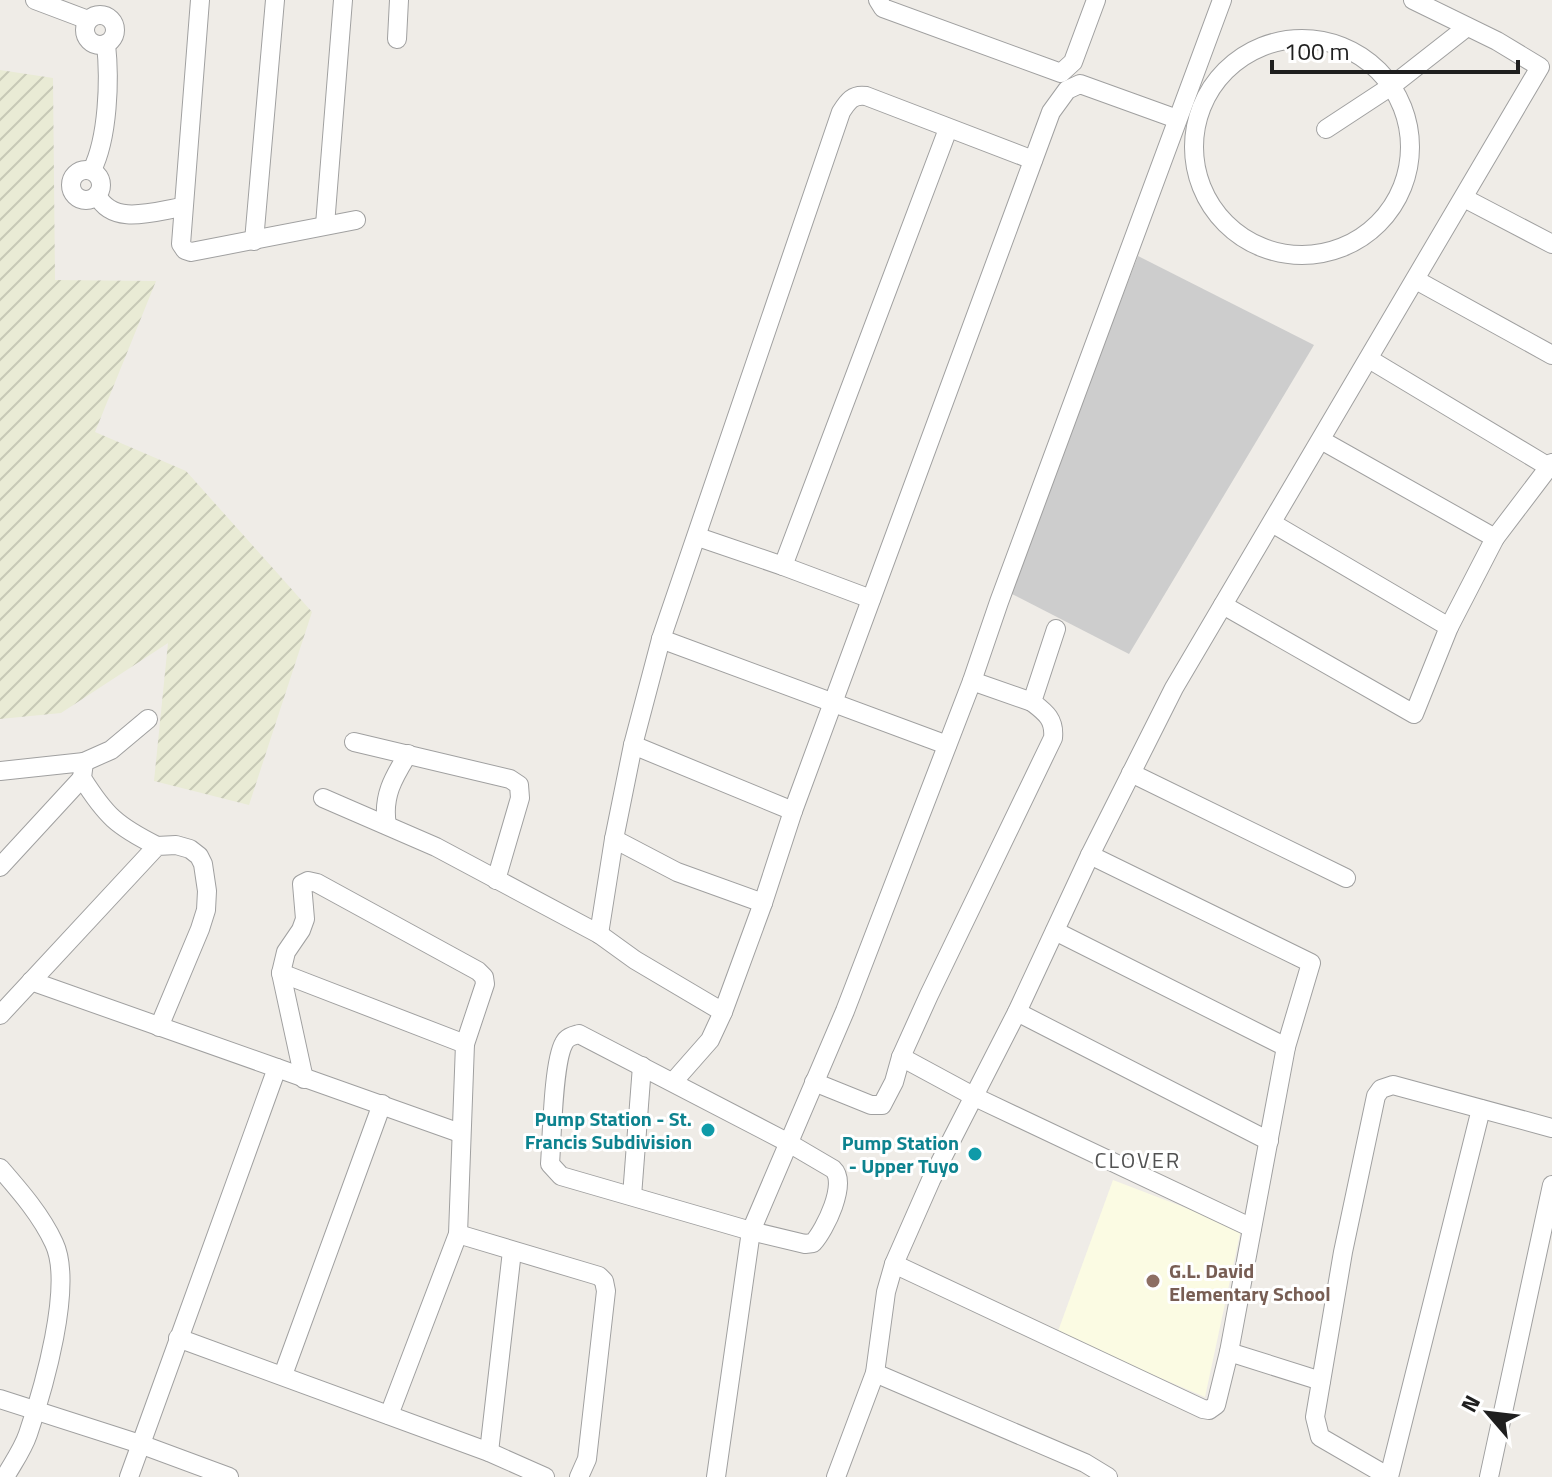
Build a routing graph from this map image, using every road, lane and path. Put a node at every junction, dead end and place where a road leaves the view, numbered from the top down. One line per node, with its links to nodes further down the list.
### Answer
1 (35, 0): 19 (street)
2 (200, 0): 22 (street)
3 (275, 0): 25 (street)
4 (343, 0): 24 (street)
5 (399, 0): 12 (street)
6 (878, 0): 7 (street)
7 (1096, 0)
8 (1222, 0): 15 (street)
9 (1413, 0): 10 (street)
10 (1435, 5): 11 (street)
11 (1467, 27): 13 (street); 14 (street)
12 (397, 39)
13 (1546, 69): 21 (street)
14 (1393, 85): 14 (street); 17 (street)
15 (1177, 119): 18 (street); 41 (street)
16 (948, 129): 18 (street); 33 (street); 35 (street)
17 (1326, 129)
18 (1033, 160): 36 (street)
19 (92, 170): 20 (street); 20 (street)
20 (97, 195): 22 (street)
21 (1464, 198): 26 (street); 27 (street)
22 (183, 207): 25 (street)
23 (356, 220): 24 (street)
24 (325, 225): 25 (street)
25 (254, 241)
26 (1552, 244)
27 (1416, 280): 28 (street); 29 (street)
28 (1552, 355)
29 (1369, 359): 30 (street); 31 (street)
30 (1321, 440): 32 (street); 34 (street)
31 (1551, 465): 34 (street)
32 (1272, 523): 37 (street); 38 (street)
33 (698, 537): 35 (street); 40 (street)
34 (1495, 538): 38 (street)
35 (783, 566): 36 (street)
36 (871, 599): 42 (street)
37 (1223, 605): 38 (street); 51 (street)
38 (1449, 627)
39 (1056, 629): 43 (street)
40 (661, 639): 42 (street); 46 (street)
41 (972, 681): 43 (street); 47 (street)
42 (833, 702): 47 (street); 53 (street)
43 (1032, 702): 72 (street)
44 (148, 719): 49 (street)
45 (354, 742): 48 (street)
46 (633, 745): 53 (street); 55 (street)
47 (947, 745): 77 (street)
48 (408, 754): 54 (street); 60 (street)
49 (83, 770): 50 (street); 56 (street); 58 (street)
50 (0, 771)
51 (1131, 773): 57 (street); 59 (street)
52 (323, 798): 54 (street)
53 (793, 811): 61 (street)
54 (387, 825): 60 (street)
55 (614, 839): 61 (street); 63 (street)
56 (157, 846): 65 (street); 69 (street)
57 (1090, 855): 62 (street); 71 (street)
58 (0, 867)
59 (1346, 878)
60 (496, 880): 63 (street)
61 (763, 903): 66 (street)
62 (1055, 931): 67 (street); 71 (street)
63 (599, 934): 66 (street)
64 (281, 973): 70 (street); 70 (street); 75 (street)
65 (31, 981): 68 (street); 69 (street)
66 (723, 1012): 76 (street)
67 (1017, 1012): 78 (street); 83 (street)
68 (0, 1015)
69 (159, 1027): 74 (street)
70 (465, 1044): 82 (street)
71 (1286, 1047): 83 (street)
72 (901, 1057): 77 (street); 78 (street)
73 (642, 1066): 76 (street); 87 (street); 87 (street)
74 (277, 1068): 75 (street); 93 (street)
75 (304, 1079): 79 (street)
76 (673, 1082): 84 (street)
77 (814, 1082): 84 (street)
78 (975, 1097): 88 (street); 92 (street)
79 (382, 1104): 82 (street); 96 (street)
80 (1481, 1109): 81 (street); 97 (street); 112 (street)
81 (1552, 1128)
82 (460, 1133): 90 (street)
83 (1269, 1141): 88 (street)
84 (787, 1142): 89 (street); 89 (street)
85 (0, 1168): 99 (street)
86 (1552, 1185): 113 (street)
87 (632, 1196): 89 (street)
88 (1252, 1228): 94 (street)
89 (751, 1231): 109 (street)
90 (458, 1234): 91 (street); 100 (street)
91 (512, 1251): 102 (street); 108 (street)
92 (894, 1264): 94 (street); 95 (street)
93 (178, 1338): 96 (street); 101 (street)
94 (1229, 1352): 97 (street)
95 (875, 1373): 103 (street); 110 (street)
96 (283, 1375): 100 (street)
97 (1321, 1381): 112 (street)
98 (0, 1399): 99 (street)
99 (35, 1408): 101 (street); 104 (street)
100 (389, 1415): 102 (street)
101 (140, 1444): 105 (street); 106 (street)
102 (489, 1452): 107 (street)
103 (1085, 1470): 111 (street)
104 (5, 1477)
105 (129, 1477)
106 (229, 1477)
107 (545, 1477)
108 (579, 1477)
109 (716, 1477)
110 (836, 1477)
111 (1108, 1477)
112 (1389, 1477)
113 (1489, 1477)

